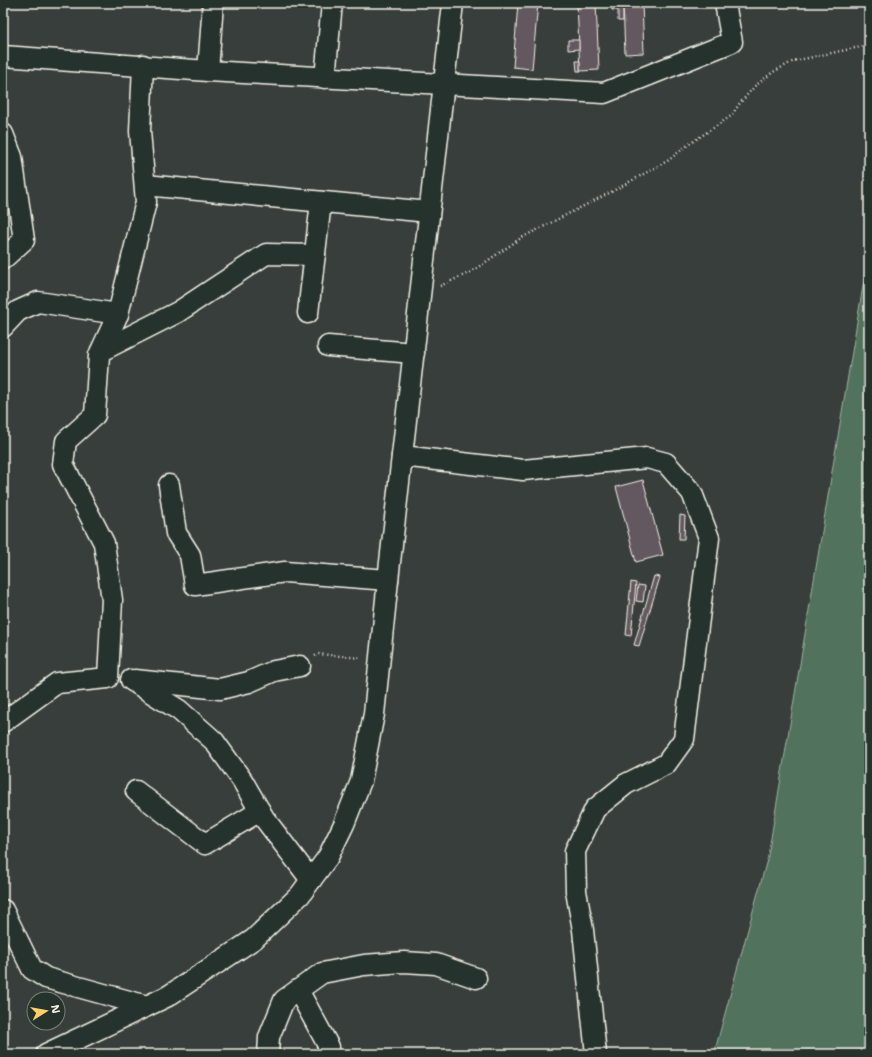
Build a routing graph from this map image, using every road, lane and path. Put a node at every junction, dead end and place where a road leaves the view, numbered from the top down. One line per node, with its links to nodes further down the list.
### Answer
1 (213, 3): 8 (street)
2 (332, 3): 9 (street)
3 (453, 3): 10 (street)
4 (725, 3): 10 (street)
5 (869, 45): 17 (path)
6 (3, 56): 7 (street)
7 (143, 65): 8 (street); 12 (street)
8 (208, 71): 9 (street)
9 (325, 78): 10 (street)
10 (443, 85): 14 (street)
11 (3, 134): 16 (street)
12 (145, 185): 13 (street); 18 (street)
13 (321, 202): 14 (street); 15 (street)
14 (429, 212): 17 (street)
15 (315, 255): 19 (street); 22 (street)
16 (3, 260)
17 (420, 296): 23 (street)
18 (118, 314): 20 (street); 22 (street)
19 (308, 314)
20 (3, 327)
21 (328, 346): 23 (street)
22 (101, 350): 29 (street)
23 (414, 353): 24 (street)
24 (402, 456): 26 (street); 42 (street)
25 (169, 485): 26 (street)
26 (388, 580): 27 (street)
27 (380, 660): 28 (path); 34 (street)
28 (300, 666): 30 (street)
29 (108, 678): 30 (street); 31 (street)
30 (131, 680): 33 (street)
31 (3, 722)
32 (136, 791): 33 (street)
33 (260, 811): 34 (street)
34 (311, 880): 38 (street)
35 (3, 910): 38 (street)
36 (476, 978): 37 (street)
37 (298, 990): 40 (street); 41 (street)
38 (147, 1006): 39 (street)
39 (46, 1054)
40 (268, 1054)
41 (328, 1054)
42 (596, 1054)

